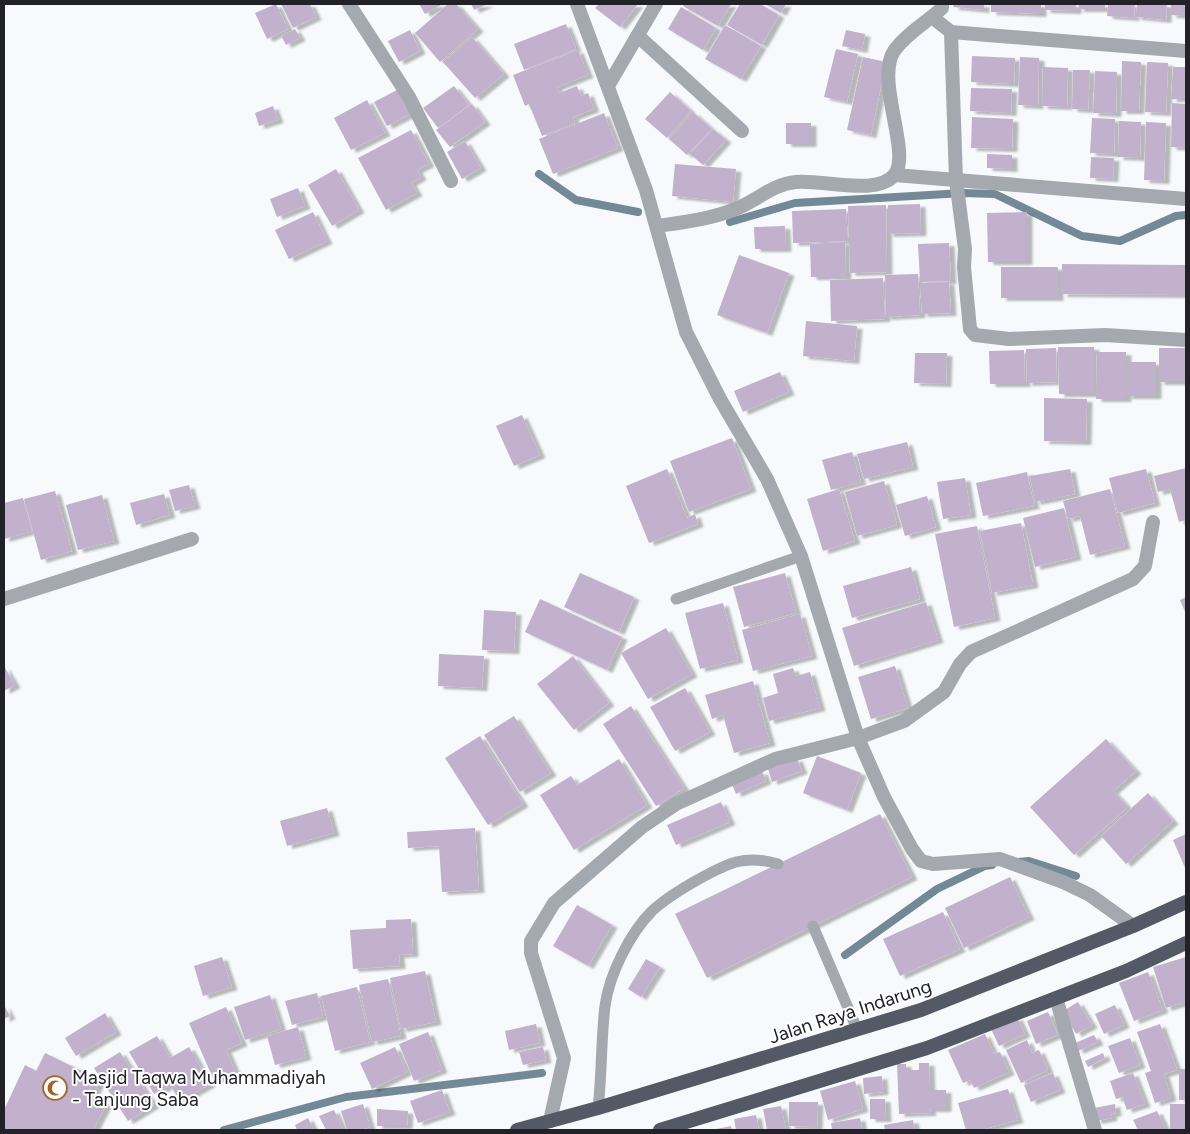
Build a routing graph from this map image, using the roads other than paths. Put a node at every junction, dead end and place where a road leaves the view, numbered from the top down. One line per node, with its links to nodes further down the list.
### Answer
1 (349, 4): 12 (street)
2 (577, 4): 9 (street)
3 (656, 4): 7 (street)
4 (942, 4): 5 (street)
5 (932, 17): 6 (street); 11 (street)
6 (951, 32): 8 (street); 13 (street)
7 (638, 36): 9 (street); 10 (street)
8 (1186, 51)
9 (608, 86): 15 (street)
10 (742, 131)
11 (895, 174): 13 (street); 15 (street)
12 (451, 181)
13 (956, 183): 14 (street); 16 (street)
14 (1186, 199)
15 (657, 226): 19 (street)
16 (1186, 340)
17 (1153, 522): 22 (street)
18 (192, 539): 21 (street)
19 (801, 556): 20 (lane); 22 (street)
20 (676, 599)
21 (4, 600)
22 (858, 738): 26 (street); 31 (street)
23 (778, 864): 30 (lane)
24 (1186, 902): 26 (highway, Jalan Raya Indarung)
25 (813, 926): 29 (lane)
26 (1134, 926): 29 (highway, Jalan Raya Indarung)
27 (1186, 944): 28 (highway)
28 (1056, 998): 33 (highway); 34 (street)
29 (857, 1029): 30 (highway, Jalan Raya Indarung)
30 (598, 1108): 31 (highway, Jalan Raya Indarung)
31 (550, 1121): 32 (highway, Jalan Raya Indarung)
32 (517, 1130)
33 (660, 1130)
34 (1095, 1130)

